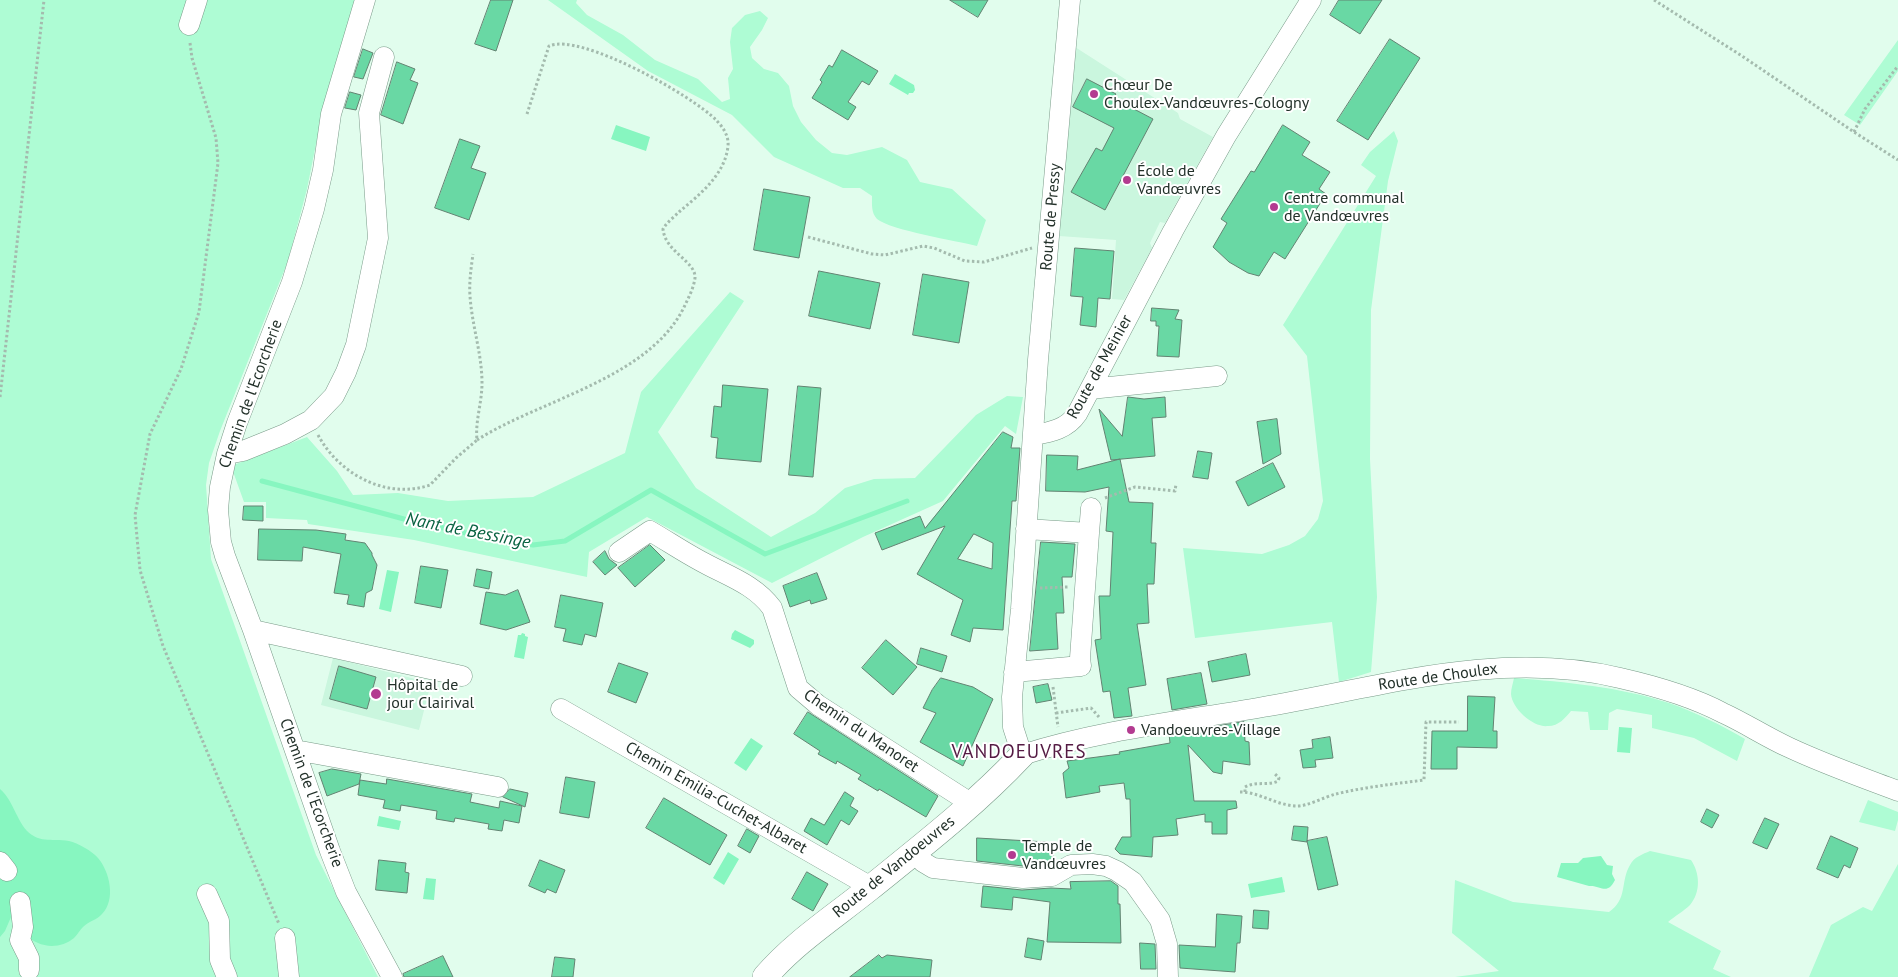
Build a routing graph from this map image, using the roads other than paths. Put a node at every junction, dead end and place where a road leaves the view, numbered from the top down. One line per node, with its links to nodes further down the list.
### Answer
1 (197, 0): 5 (street)
2 (365, 0): 10 (street, Chemin de l'Ecorcherie)
3 (1070, 0): 9 (street, Route de Pressy)
4 (1311, 0): 8 (street, Route de Meinier)
5 (189, 25)
6 (384, 57): 10 (street)
7 (1217, 376): 8 (street)
8 (1090, 389): 9 (street, Route de Meinier)
9 (1034, 435): 12 (street)
10 (227, 454): 15 (street, Chemin de l'Ecorcherie)
11 (1091, 508): 13 (street)
12 (1026, 530): 13 (street); 16 (street)
13 (1089, 533): 16 (street)
14 (619, 552): 23 (street, Chemin du Manoret)
15 (253, 630): 17 (street); 19 (street, Chemin de l'Ecorcherie)
16 (1014, 672): 20 (street)
17 (462, 676)
18 (560, 709): 25 (street, Chemin Emilia-Cuchet-Albaret)
19 (295, 750): 21 (street); 32 (street, Chemin de l'Ecorcherie)
20 (1022, 755): 22 (street, Route de Choulex); 23 (main road, Route de Vandoeuvres)
21 (498, 786)
22 (1898, 791)
23 (972, 804): 24 (main road, Route de Vandoeuvres)
24 (914, 851): 25 (main road, Route de Vandoeuvres); 34 (street)
25 (871, 887): 33 (main road, Route de Vandoeuvres)
26 (206, 894): 30 (street)
27 (20, 902): 29 (street)
28 (285, 938): 31 (street)
29 (29, 970)
30 (227, 977)
31 (289, 977)
32 (392, 977)
33 (765, 977)
34 (1168, 977)

